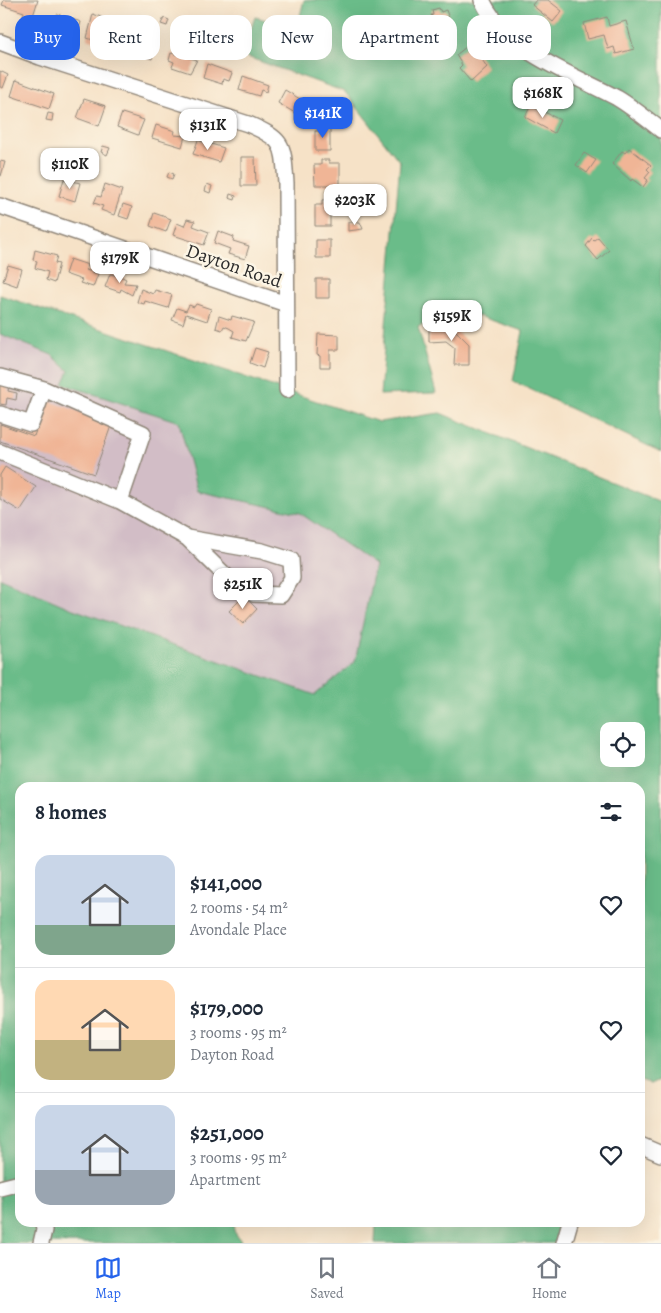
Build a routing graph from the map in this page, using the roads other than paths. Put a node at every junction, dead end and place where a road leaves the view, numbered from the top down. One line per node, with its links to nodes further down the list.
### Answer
1 (482, 0): 3 (street)
2 (0, 42): 5 (street)
3 (661, 130)
4 (0, 206): 5 (street, Dayton Road)
5 (286, 304): 8 (street)
6 (0, 376): 7 (street)
7 (44, 389): 9 (street); 11 (street)
8 (287, 390)
9 (0, 414)
10 (0, 452): 11 (street)
11 (120, 501): 12 (street)
12 (187, 538): 12 (street)
13 (645, 1147): 14 (street)
14 (661, 1154)
15 (15, 1184): 16 (street)
16 (0, 1188)
17 (44, 1227): 19 (street)
18 (569, 1227): 20 (street)
19 (41, 1243)
20 (564, 1243)

